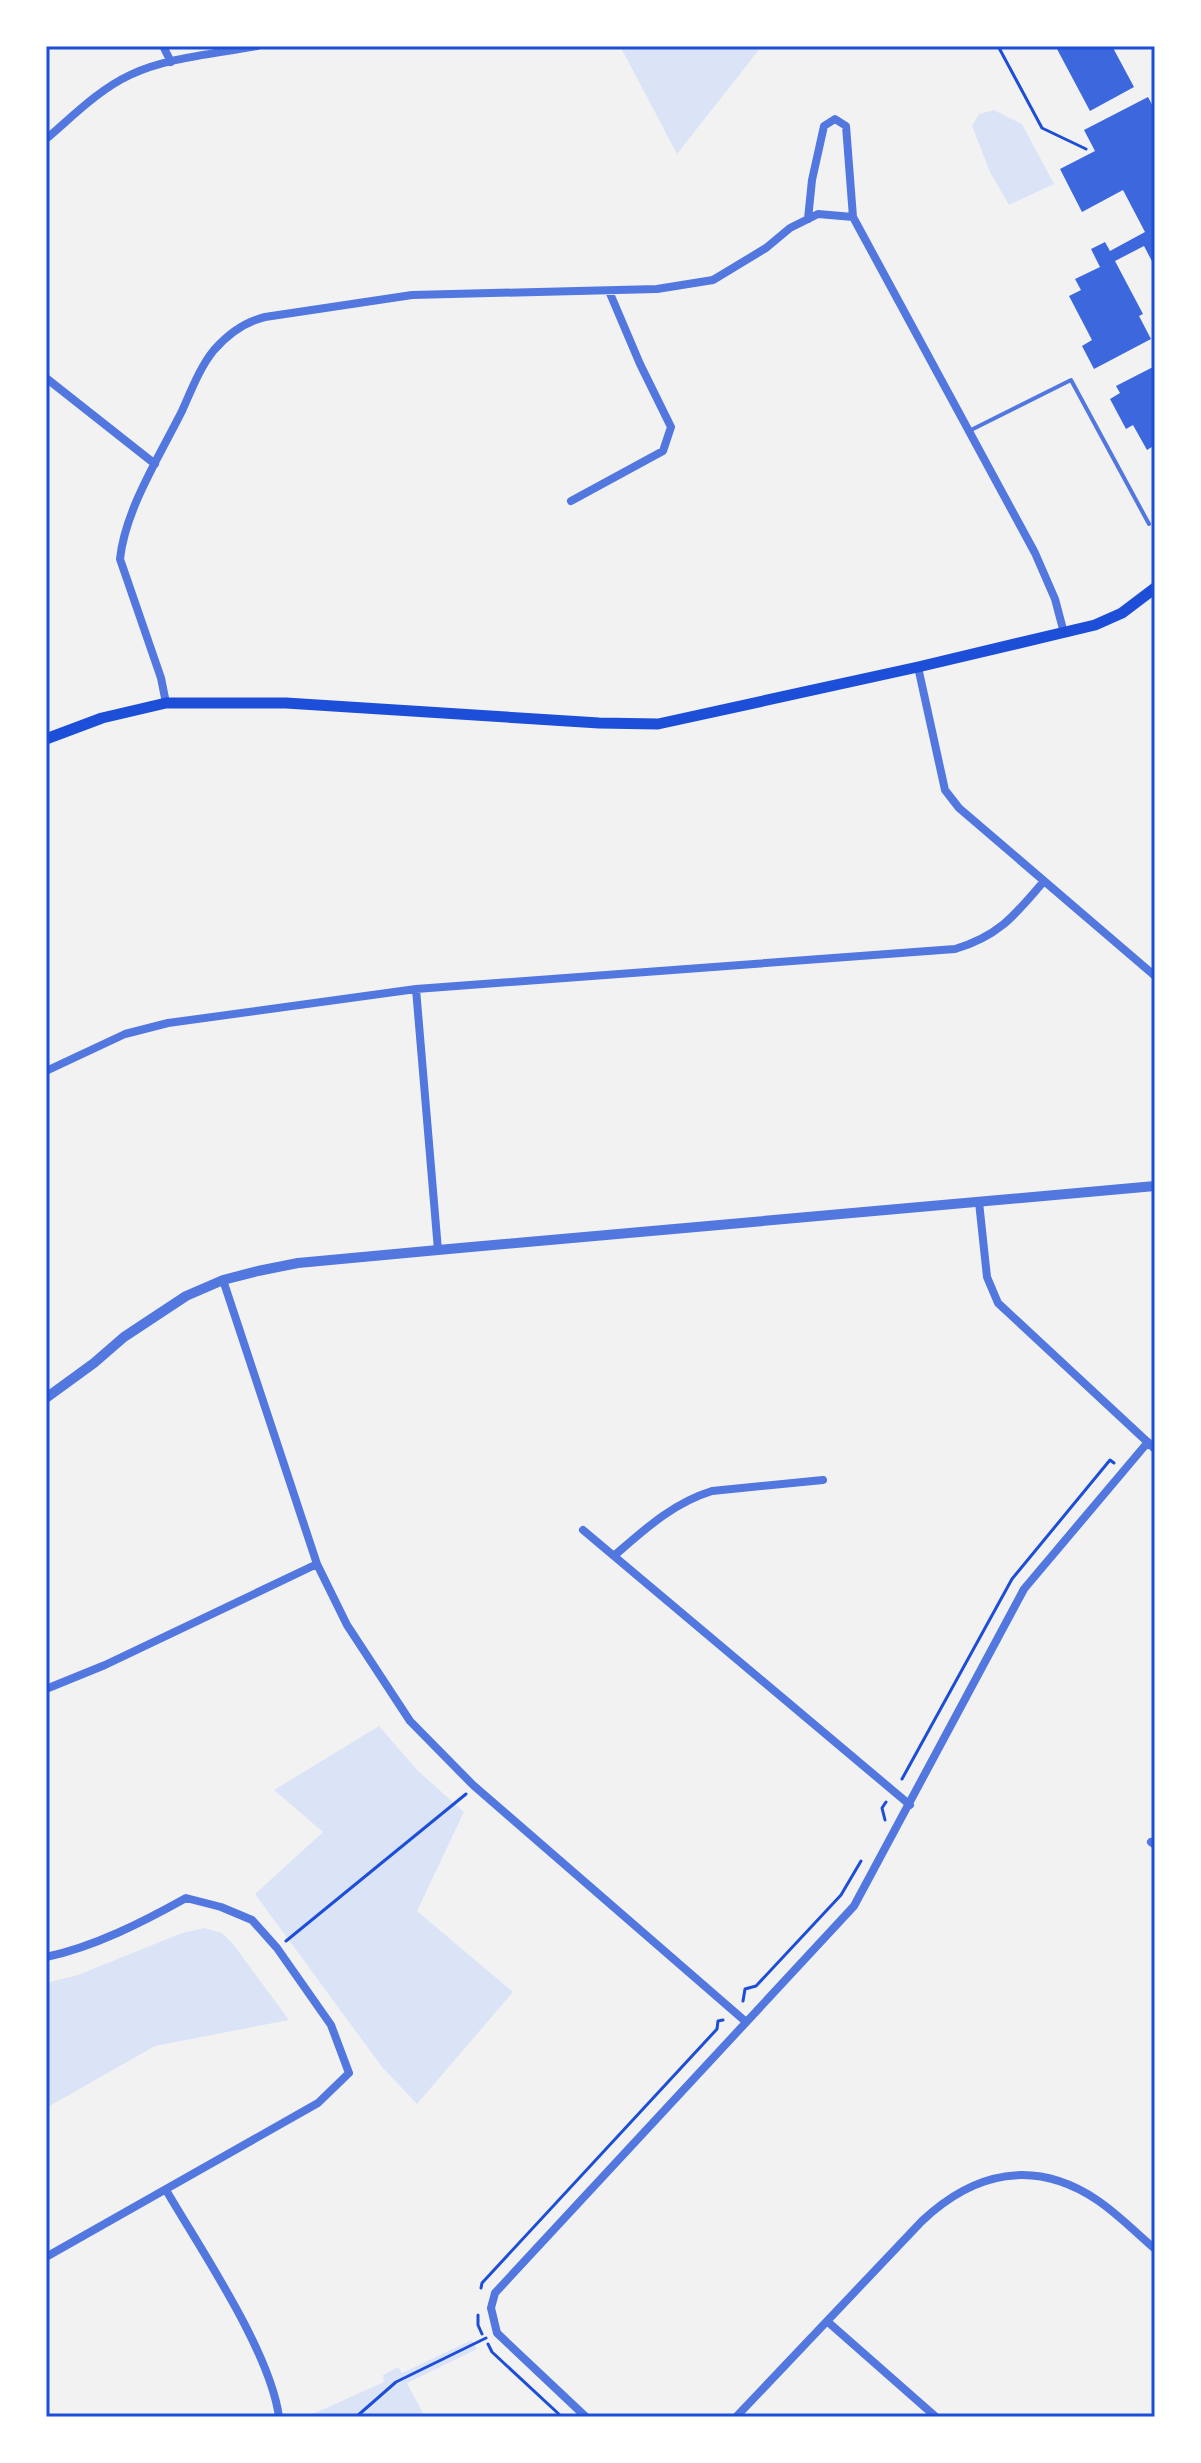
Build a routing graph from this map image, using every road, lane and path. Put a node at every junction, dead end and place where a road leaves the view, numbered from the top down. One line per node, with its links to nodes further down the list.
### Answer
1 (163, 46): 4 (street)
2 (257, 46): 4 (street)
3 (998, 46): 6 (path)
4 (171, 62): 5 (street)
5 (46, 139)
6 (1086, 149)
7 (853, 217): 8 (street); 8 (street); 11 (street)
8 (808, 219): 9 (street)
9 (609, 291): 12 (street); 13 (street)
10 (46, 378): 12 (street)
11 (969, 431): 14 (lane); 16 (street)
12 (155, 464): 18 (street)
13 (571, 501)
14 (1149, 524)
15 (1155, 588): 16 (main road)
16 (1064, 633): 17 (main road)
17 (918, 667): 18 (main road); 20 (street)
18 (166, 703): 19 (main road)
19 (46, 739)
20 (1044, 881): 21 (street); 22 (street)
21 (1155, 976)
22 (416, 989): 23 (street); 26 (street)
23 (46, 1071)
24 (1155, 1186): 25 (street)
25 (979, 1202): 26 (street); 29 (street)
26 (438, 1250): 27 (street)
27 (223, 1280): 28 (street); 35 (street)
28 (46, 1398)
29 (1148, 1442): 30 (street); 31 (street)
30 (1155, 1449)
31 (1123, 1471): 38 (path); 39 (street)
32 (823, 1480): 34 (street)
33 (583, 1530): 34 (street)
34 (615, 1555): 38 (street)
35 (317, 1564): 36 (street); 37 (street)
36 (46, 1689)
37 (473, 1785): 42 (path); 44 (street)
38 (894, 1791): 39 (street); 40 (path)
39 (910, 1805): 45 (street)
40 (878, 1831)
41 (863, 1857): 44 (path)
42 (277, 1948): 43 (street); 46 (street)
43 (46, 1957)
44 (734, 2010): 45 (street); 49 (path)
45 (745, 2021): 52 (street)
46 (166, 2190): 48 (street); 54 (street)
47 (1155, 2249): 51 (street)
48 (46, 2257)
49 (480, 2294)
50 (478, 2305): 53 (path)
51 (828, 2322): 58 (street); 59 (street)
52 (497, 2333): 53 (path); 57 (street)
53 (485, 2338): 55 (path); 56 (path)
54 (279, 2417)
55 (356, 2417)
56 (562, 2417)
57 (586, 2417)
58 (736, 2417)
59 (936, 2417)

